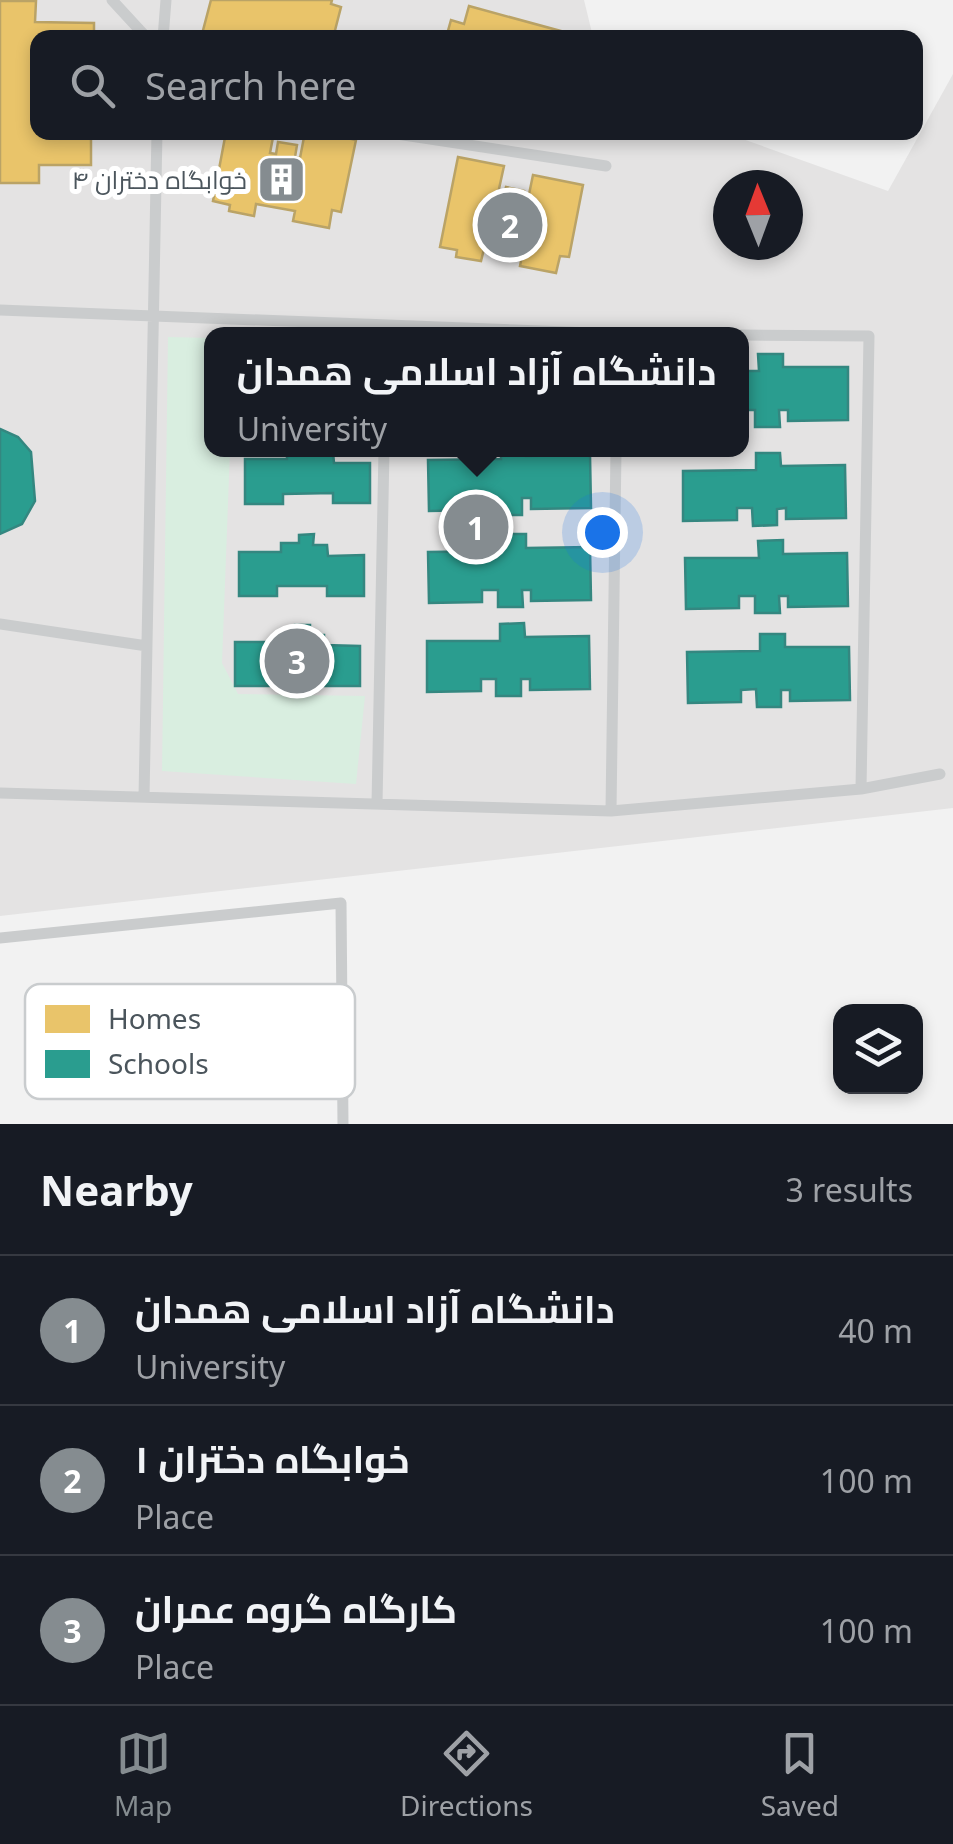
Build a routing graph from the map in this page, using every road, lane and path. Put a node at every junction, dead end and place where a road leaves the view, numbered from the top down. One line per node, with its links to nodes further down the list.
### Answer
1 (112, 0): 3 (lane)
2 (166, 0): 4 (lane)
3 (140, 30)
4 (164, 30)
5 (158, 140): 9 (lane)
6 (436, 140): 7 (lane)
7 (606, 166)
8 (0, 310): 9 (lane)
9 (153, 316): 10 (lane); 15 (lane)
10 (336, 327)
11 (749, 335): 17 (lane)
12 (384, 457): 20 (lane)
13 (616, 457): 21 (lane)
14 (0, 624): 15 (lane)
15 (147, 646): 19 (lane)
16 (940, 774): 17 (lane)
17 (861, 789): 21 (lane)
18 (0, 793): 19 (lane)
19 (144, 798): 20 (lane)
20 (377, 804): 21 (lane)
21 (612, 811)
22 (0, 938): 23 (lane)
23 (342, 984)
24 (343, 1099): 25 (lane)
25 (343, 1124)

